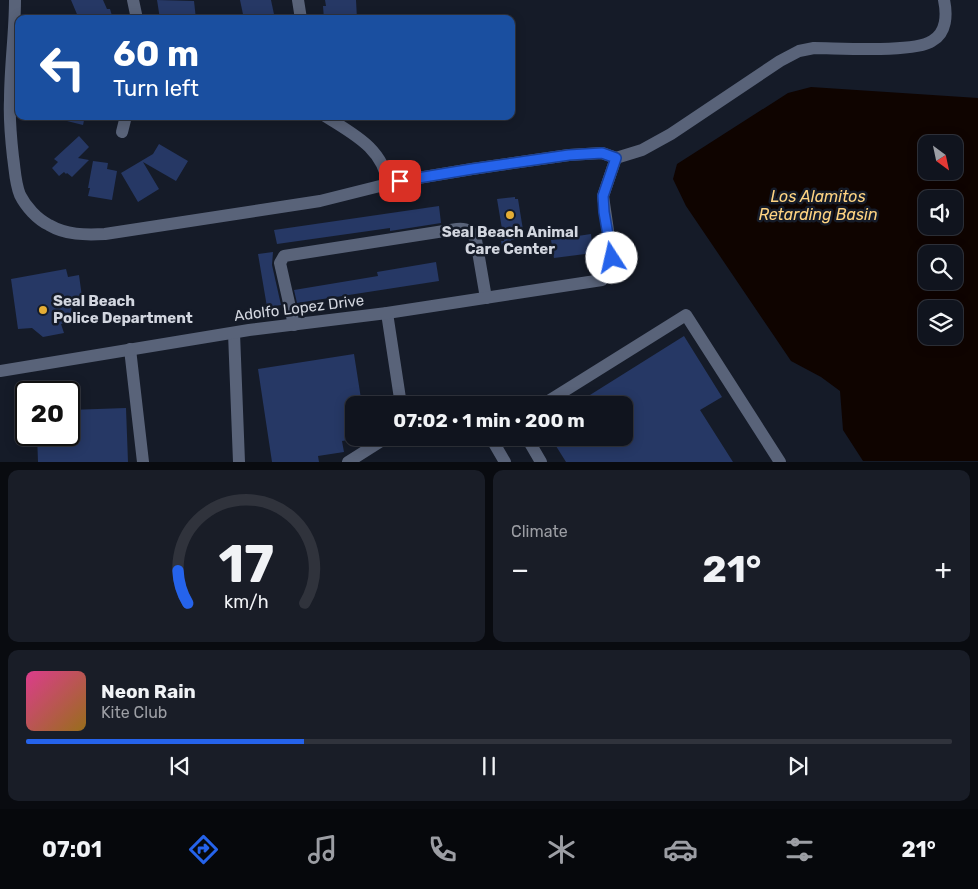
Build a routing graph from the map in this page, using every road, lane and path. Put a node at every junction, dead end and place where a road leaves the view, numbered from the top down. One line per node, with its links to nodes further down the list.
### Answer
1 (15, 0): 11 (street)
2 (133, 0): 5 (street)
3 (298, 0): 6 (street)
4 (944, 0): 10 (street)
5 (135, 15)
6 (300, 15)
7 (125, 120): 9 (street)
8 (330, 120): 11 (street)
9 (122, 132)
10 (616, 158): 11 (street); 12 (street, Adolfo Lopez Drive)
11 (388, 184)
12 (486, 298): 13 (street, Adolfo Lopez Drive); 14 (street)
13 (388, 313): 14 (street, Adolfo Lopez Drive); 18 (street)
14 (294, 325): 15 (street, Adolfo Lopez Drive)
15 (234, 333): 16 (street, Adolfo Lopez Drive); 24 (street)
16 (130, 349): 17 (street, Adolfo Lopez Drive); 23 (street)
17 (0, 371)
18 (400, 396)
19 (556, 396): 28 (street)
20 (373, 446): 25 (street)
21 (496, 446): 26 (street)
22 (532, 446): 27 (street)
23 (143, 462)
24 (239, 462)
25 (348, 462)
26 (505, 462)
27 (541, 462)
28 (780, 462)

